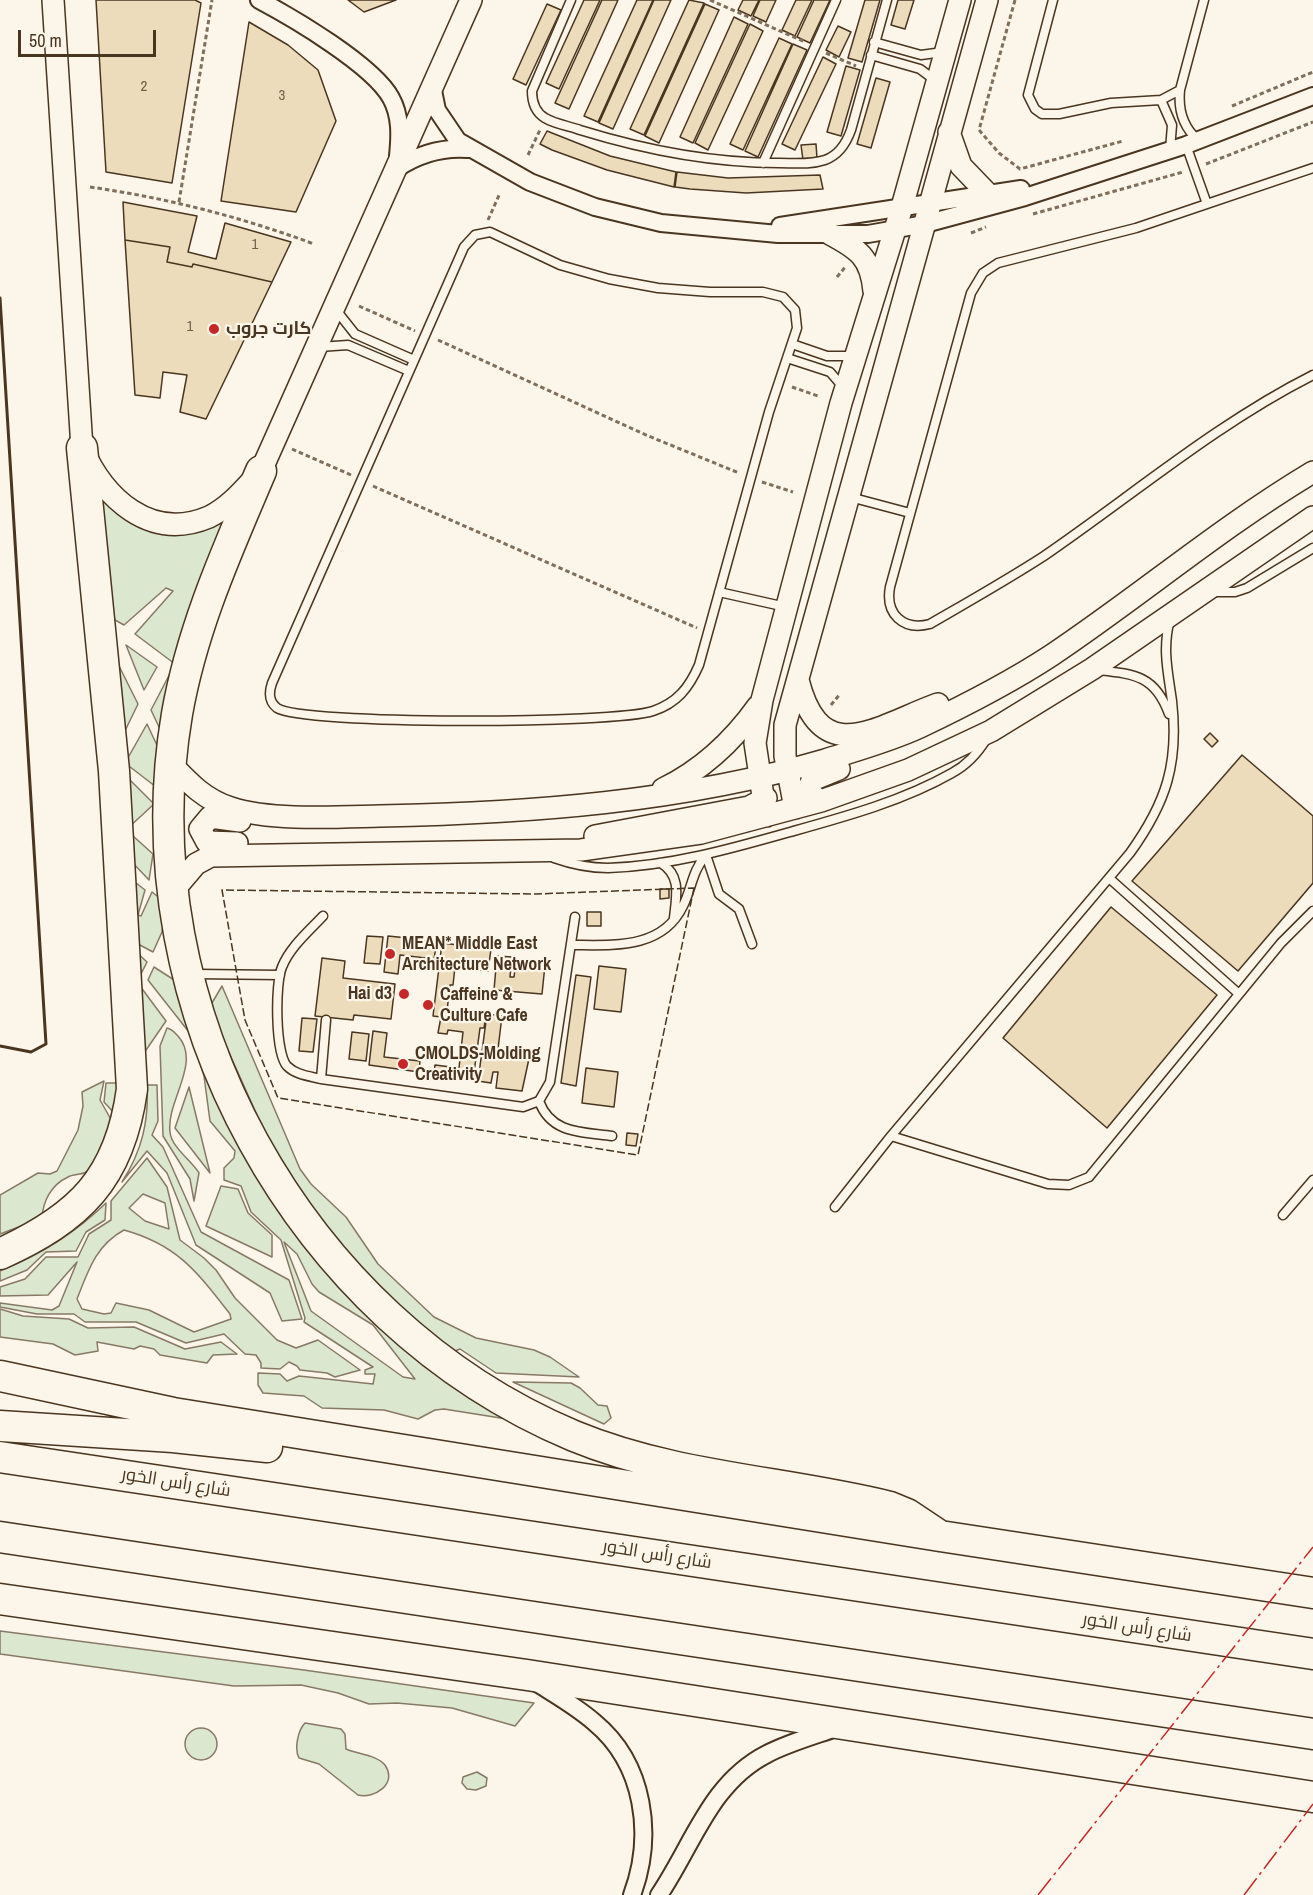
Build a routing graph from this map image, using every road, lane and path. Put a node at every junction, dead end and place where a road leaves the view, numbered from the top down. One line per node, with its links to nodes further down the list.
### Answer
1 (53, 0): 66 (street)
2 (212, 0): 39 (path)
3 (259, 0): 34 (street)
4 (471, 0): 20 (street)
5 (572, 0): 25 (lane)
6 (710, 0): 14 (path)
7 (836, 0): 14 (lane)
8 (887, 0): 13 (lane)
9 (960, 0): 15 (street)
10 (987, 0): 27 (street)
11 (1053, 0): 23 (lane)
12 (1204, 0): 21 (lane)
13 (874, 42): 15 (lane); 16 (lane)
14 (815, 46): 17 (path); 31 (lane)
15 (946, 51): 19 (street)
16 (871, 55): 17 (lane); 19 (lane)
17 (868, 69): 31 (lane)
18 (1313, 72): 24 (path)
19 (937, 82): 42 (street)
20 (432, 86): 29 (street); 34 (street)
21 (1180, 90): 23 (lane); 28 (lane)
22 (1313, 96): 28 (street)
23 (1161, 100): 28 (lane)
24 (1232, 106)
25 (546, 118): 30 (path); 31 (lane)
26 (1313, 122): 32 (path)
27 (949, 132): 38 (street); 40 (street)
28 (1185, 145): 32 (lane); 36 (street)
29 (468, 149): 34 (street); 47 (street)
30 (528, 155)
31 (764, 163)
32 (1195, 168): 41 (lane); 43 (path)
33 (1313, 168): 41 (lane)
34 (396, 169): 53 (street)
35 (90, 187): 39 (path)
36 (1040, 191): 38 (street); 44 (street)
37 (500, 193): 48 (path)
38 (987, 193): 40 (street)
39 (179, 202): 51 (path)
40 (931, 202): 42 (street); 44 (street)
41 (1207, 204): 74 (lane)
42 (902, 207): 46 (street); 47 (street)
43 (1030, 215)
44 (925, 224): 46 (street); 73 (street)
45 (992, 225): 49 (path)
46 (895, 230): 50 (street); 52 (street)
47 (766, 232): 50 (street)
48 (482, 233): 55 (lane); 56 (lane)
49 (970, 233)
50 (830, 234): 52 (street)
51 (314, 244)
52 (875, 297): 58 (street)
53 (334, 306): 57 (street); 60 (lane)
54 (359, 306): 55 (path)
55 (425, 335): 60 (lane); 70 (path)
56 (792, 344): 58 (lane); 59 (lane)
57 (316, 347): 61 (lane); 68 (street)
58 (856, 356): 64 (street)
59 (787, 358): 63 (lane); 64 (lane)
60 (414, 360): 61 (lane)
61 (409, 371): 71 (lane)
62 (1313, 375): 74 (lane)
63 (779, 382): 65 (path); 70 (lane)
64 (845, 392): 79 (street)
65 (818, 396)
66 (82, 447): 68 (street); 120 (highway)
67 (292, 449): 71 (path)
68 (261, 471): 89 (highway)
69 (1313, 472): 82 (street)
70 (751, 478): 72 (path); 78 (lane)
71 (360, 479): 81 (path); 81 (lane)
72 (793, 492)
73 (850, 497): 74 (lane); 84 (street)
74 (910, 513)
75 (1313, 517): 77 (street)
76 (1313, 548): 77 (lane)
77 (1206, 591): 80 (street)
78 (719, 592): 79 (lane); 81 (lane)
79 (787, 608): 85 (street)
80 (1171, 616): 83 (street); 87 (lane)
81 (708, 632)
82 (1049, 657): 86 (street); 93 (street)
83 (1092, 669): 87 (lane); 88 (street)
84 (798, 678): 86 (street); 90 (street)
85 (762, 700): 91 (street); 92 (street)
86 (972, 700): 90 (street)
87 (1174, 728): 101 (lane)
88 (991, 731): 93 (street); 99 (lane)
89 (171, 764): 96 (street); 102 (highway)
90 (787, 771): 91 (street); 94 (street); 95 (street)
91 (751, 779): 92 (street); 94 (street)
92 (641, 799): 96 (street)
93 (821, 801): 95 (street)
94 (759, 808): 95 (street); 97 (street)
95 (795, 808)
96 (303, 816): 98 (street)
97 (540, 852): 98 (street); 100 (lane)
98 (291, 854): 102 (street)
99 (706, 855): 100 (lane); 106 (lane); 107 (lane)
100 (661, 863): 106 (lane)
101 (1109, 878): 111 (lane); 116 (lane)
102 (173, 891): 109 (highway)
103 (1313, 911): 111 (lane)
104 (322, 916): 110 (lane)
105 (575, 917): 108 (lane)
106 (674, 919): 108 (lane)
107 (752, 944)
108 (571, 945): 114 (lane)
109 (186, 974): 110 (lane); 125 (highway)
110 (280, 975): 113 (lane)
111 (1239, 994): 116 (lane)
112 (326, 1020): 113 (lane)
113 (321, 1079): 114 (lane)
114 (539, 1101): 115 (lane)
115 (612, 1136)
116 (891, 1136): 118 (lane)
117 (1313, 1180): 119 (lane)
118 (835, 1207)
119 (1283, 1215)
120 (0, 1254)
121 (0, 1376): 123 (highway)
122 (0, 1426): 123 (highway)
123 (418, 1453): 125 (highway)
124 (0, 1457): 129 (highway, شارع رأس الخور)
125 (940, 1536): 127 (highway)
126 (0, 1537): 132 (highway)
127 (1313, 1593)
128 (0, 1599): 130 (highway)
129 (1313, 1654)
130 (526, 1675): 131 (highway); 134 (street)
131 (844, 1725): 133 (highway); 135 (street)
132 (1313, 1734)
133 (1313, 1797)
134 (632, 1895)
135 (659, 1895)

